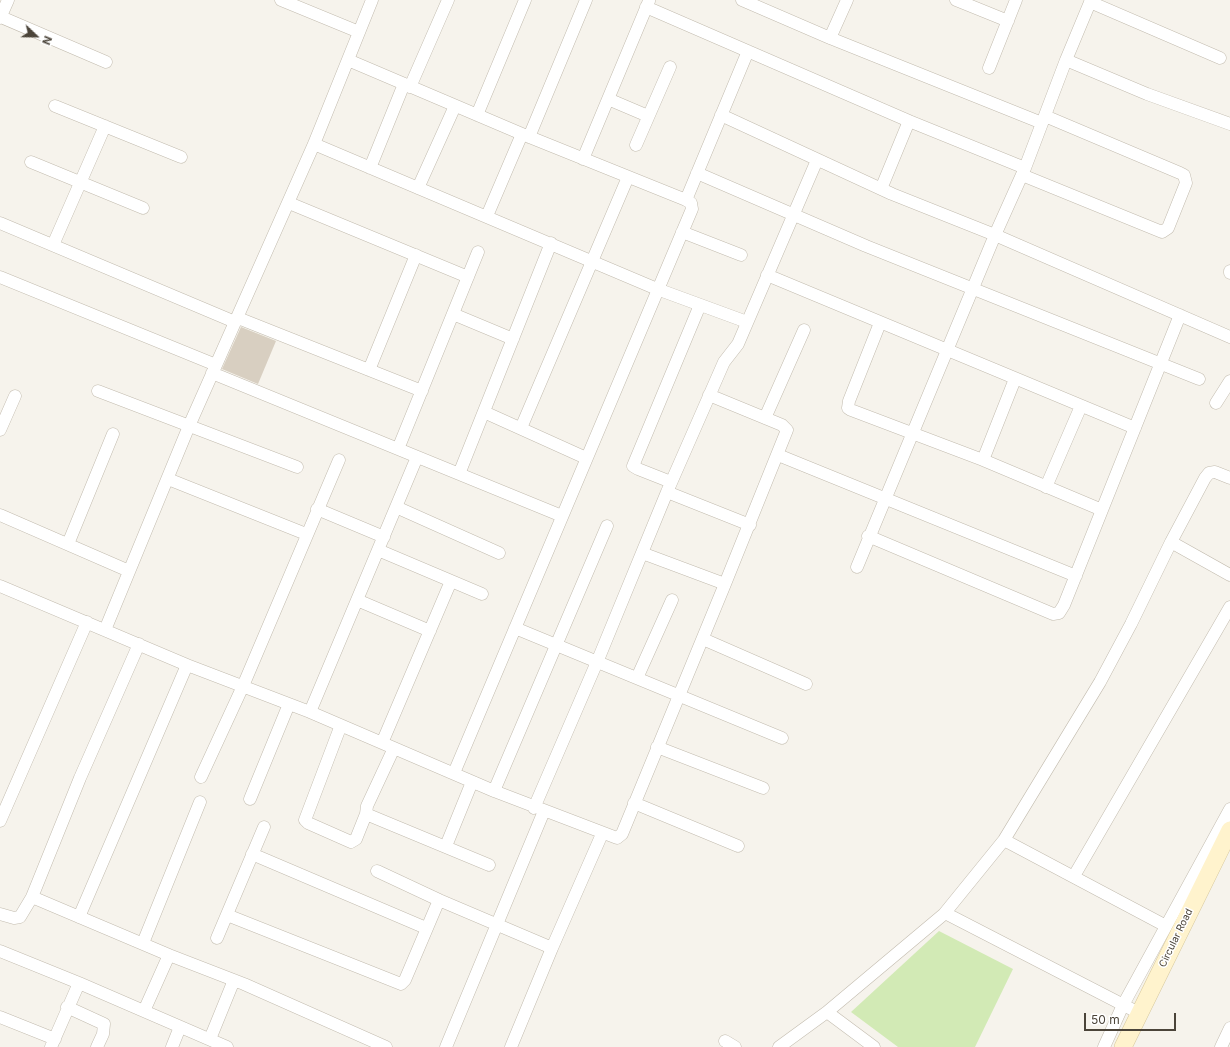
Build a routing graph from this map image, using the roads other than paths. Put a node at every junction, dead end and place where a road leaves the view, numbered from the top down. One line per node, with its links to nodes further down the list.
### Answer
1 (8, 0): 13 (street)
2 (281, 0): 15 (street)
3 (372, 0): 15 (street)
4 (448, 0): 24 (street)
5 (525, 0): 28 (street)
6 (586, 0): 35 (street)
7 (742, 0): 16 (street)
8 (847, 0): 16 (street)
9 (956, 0): 14 (street)
10 (1016, 0): 14 (street)
11 (1090, 1): 18 (street); 20 (street)
12 (648, 4): 17 (street); 25 (street)
13 (0, 17): 21 (street)
14 (1008, 21): 23 (street)
15 (359, 32): 19 (street)
16 (830, 38): 32 (street)
17 (748, 51): 29 (street); 31 (street)
18 (1220, 58)
19 (348, 60): 24 (street); 36 (street)
20 (1066, 60): 32 (street); 33 (street)
21 (106, 62)
22 (670, 67): 30 (street)
23 (989, 68)
24 (407, 85): 27 (street); 42 (street)
25 (608, 99): 30 (street); 39 (street)
26 (55, 106): 34 (street)
27 (455, 106): 28 (street); 47 (street)
28 (477, 115): 35 (street)
29 (721, 115): 40 (street); 44 (street)
30 (648, 116): 37 (street)
31 (909, 120): 43 (street); 48 (street)
32 (1044, 120): 43 (street); 43 (street)
33 (1230, 124)
34 (105, 126): 38 (street); 46 (street)
35 (526, 135): 39 (street); 53 (street)
36 (314, 144): 42 (street); 50 (street)
37 (636, 145)
38 (181, 157)
39 (583, 159): 45 (street)
40 (817, 160): 48 (street); 52 (street)
41 (30, 162): 46 (street)
42 (370, 168): 47 (street)
43 (1024, 172): 56 (street)
44 (697, 173): 49 (street); 52 (street)
45 (628, 177): 49 (street); 62 (street)
46 (80, 182): 51 (street); 58 (street)
47 (418, 188): 53 (street)
48 (881, 189): 56 (street)
49 (686, 200): 55 (street)
50 (288, 203): 61 (street); 71 (street)
51 (143, 208)
52 (792, 215): 63 (street); 66 (street)
53 (487, 216): 57 (street)
54 (0, 223): 58 (street)
55 (682, 232): 60 (street); 67 (street)
56 (995, 235): 66 (street); 70 (street)
57 (551, 243): 62 (street); 76 (street)
58 (53, 245): 71 (street)
59 (478, 252): 65 (street)
60 (741, 255)
61 (416, 256): 65 (street); 80 (street)
62 (592, 260): 67 (street); 93 (street)
63 (767, 275): 72 (street); 73 (street)
64 (0, 277): 79 (street)
65 (468, 277): 69 (street)
66 (974, 288): 77 (street); 78 (street)
67 (657, 289): 68 (street); 101 (street)
68 (700, 305): 72 (street); 108 (street)
69 (453, 314): 76 (street); 85 (street)
70 (1180, 315): 75 (street); 78 (street)
71 (236, 320): 79 (street); 80 (street)
72 (747, 322): 86 (street)
73 (880, 323): 77 (street); 96 (street)
74 (804, 330): 91 (street)
75 (1230, 338)
76 (513, 339): 90 (street)
77 (947, 351): 82 (street); 96 (street)
78 (1161, 364): 81 (street); 94 (street)
79 (214, 369): 92 (street); 98 (street)
80 (369, 370): 85 (street)
81 (1199, 378)
82 (1015, 379): 89 (street); 103 (street)
83 (1230, 381): 88 (street)
84 (98, 391): 92 (street)
85 (422, 391): 98 (street)
86 (709, 395): 91 (street); 108 (street)
87 (15, 396): 95 (street)
88 (1216, 403)
89 (1081, 406): 94 (street); 109 (street)
90 (484, 412): 93 (street); 105 (street)
91 (765, 418): 99 (street)
92 (189, 426): 104 (street); 107 (street)
93 (521, 428): 101 (street)
94 (1135, 428): 113 (street)
95 (0, 430)
96 (914, 433): 103 (street); 110 (street)
97 (113, 434): 122 (street)
98 (398, 449): 100 (street)
99 (778, 454): 110 (street); 116 (street)
100 (417, 457): 105 (street); 111 (street)
101 (586, 458): 115 (street)
102 (339, 460): 112 (street)
103 (983, 460): 109 (street)
104 (297, 467)
105 (459, 474): 115 (street)
106 (1230, 478): 121 (street)
107 (168, 479): 118 (street); 127 (street)
108 (669, 487): 116 (street); 125 (street)
109 (1046, 487): 113 (street)
110 (886, 498): 119 (street); 129 (street)
111 (396, 508): 120 (street); 124 (street)
112 (317, 509): 118 (street); 120 (street)
113 (1102, 510): 129 (street)
114 (0, 515): 122 (street)
115 (562, 516): 138 (street)
116 (750, 525): 131 (street)
117 (607, 526): 143 (street)
118 (306, 534): 148 (street)
119 (868, 536): 126 (street); 129 (street)
120 (384, 537): 123 (street)
121 (1171, 542): 128 (street); 171 (street)
122 (68, 544): 127 (street)
123 (378, 550): 130 (street); 134 (street)
124 (498, 553)
125 (642, 553): 131 (street); 144 (street)
126 (857, 566)
127 (130, 571): 139 (street)
128 (1230, 575)
129 (1076, 576)
130 (451, 581): 133 (street); 140 (street)
131 (726, 584): 141 (street)
132 (0, 586): 137 (street)
133 (482, 594)
134 (357, 600): 140 (street); 151 (street)
135 (672, 600): 146 (street)
136 (1230, 607): 177 (street)
137 (86, 622): 139 (street); 167 (street)
138 (515, 628): 143 (street); 156 (street)
139 (105, 630): 142 (street)
140 (430, 631): 154 (street)
141 (702, 639): 147 (street); 149 (street)
142 (139, 644): 145 (street); 178 (street)
143 (557, 645): 144 (street); 160 (street)
144 (597, 661): 146 (street); 164 (street)
145 (186, 665): 148 (street); 183 (street)
146 (636, 678): 149 (street)
147 (806, 684)
148 (242, 686): 150 (street); 157 (street)
149 (678, 696): 153 (street); 155 (street)
150 (288, 704): 151 (street); 161 (street)
151 (310, 712): 152 (street)
152 (341, 725): 154 (street); 166 (street)
153 (782, 738)
154 (388, 746): 156 (street); 166 (street)
155 (657, 747): 159 (street); 163 (street)
156 (454, 774): 158 (street)
157 (201, 777)
158 (472, 782): 160 (street); 172 (street)
159 (763, 788)
160 (494, 791): 164 (street)
161 (250, 799)
162 (200, 802): 188 (street)
163 (634, 803): 169 (street); 173 (street)
164 (539, 809): 169 (street); 184 (street)
165 (1230, 809): 185 (street)
166 (366, 814): 172 (street)
167 (0, 821)
168 (264, 827): 174 (street)
169 (602, 834): 189 (street)
170 (1229, 835): 198 (main road, Circular Road)
171 (1004, 840): 177 (street); 181 (street)
172 (446, 846): 175 (street)
173 (738, 846)
174 (252, 854): 182 (street); 186 (street)
175 (489, 865)
176 (377, 871): 179 (street)
177 (1074, 876): 185 (street)
178 (32, 897): 180 (street); 183 (street)
179 (439, 900): 184 (street); 186 (street)
180 (0, 914)
181 (945, 914): 194 (street); 197 (street)
182 (227, 915): 186 (street); 187 (street)
183 (79, 917): 188 (street)
184 (496, 924): 189 (street); 208 (street)
185 (1166, 926): 194 (street)
186 (426, 928)
187 (217, 938)
188 (143, 943): 191 (street)
189 (552, 948): 209 (street)
190 (0, 951): 193 (street)
191 (169, 955): 192 (street); 196 (street)
192 (234, 980): 202 (street); 207 (street)
193 (79, 983): 195 (street); 196 (street)
194 (1123, 1005): 198 (street); 212 (street)
195 (67, 1007): 203 (street); 204 (street)
196 (144, 1011): 200 (street)
197 (827, 1012): 210 (street); 211 (street)
198 (1139, 1013): 213 (main road, Circular Road)
199 (0, 1017): 203 (street)
200 (180, 1026): 202 (street); 205 (street)
201 (1230, 1028): 214 (street)
202 (210, 1039): 206 (street)
203 (53, 1043)
204 (97, 1047)
205 (172, 1047)
206 (227, 1047)
207 (386, 1047)
208 (446, 1047)
209 (511, 1047)
210 (779, 1047)
211 (874, 1047)
212 (1104, 1047)
213 (1123, 1047)
214 (1221, 1047)

